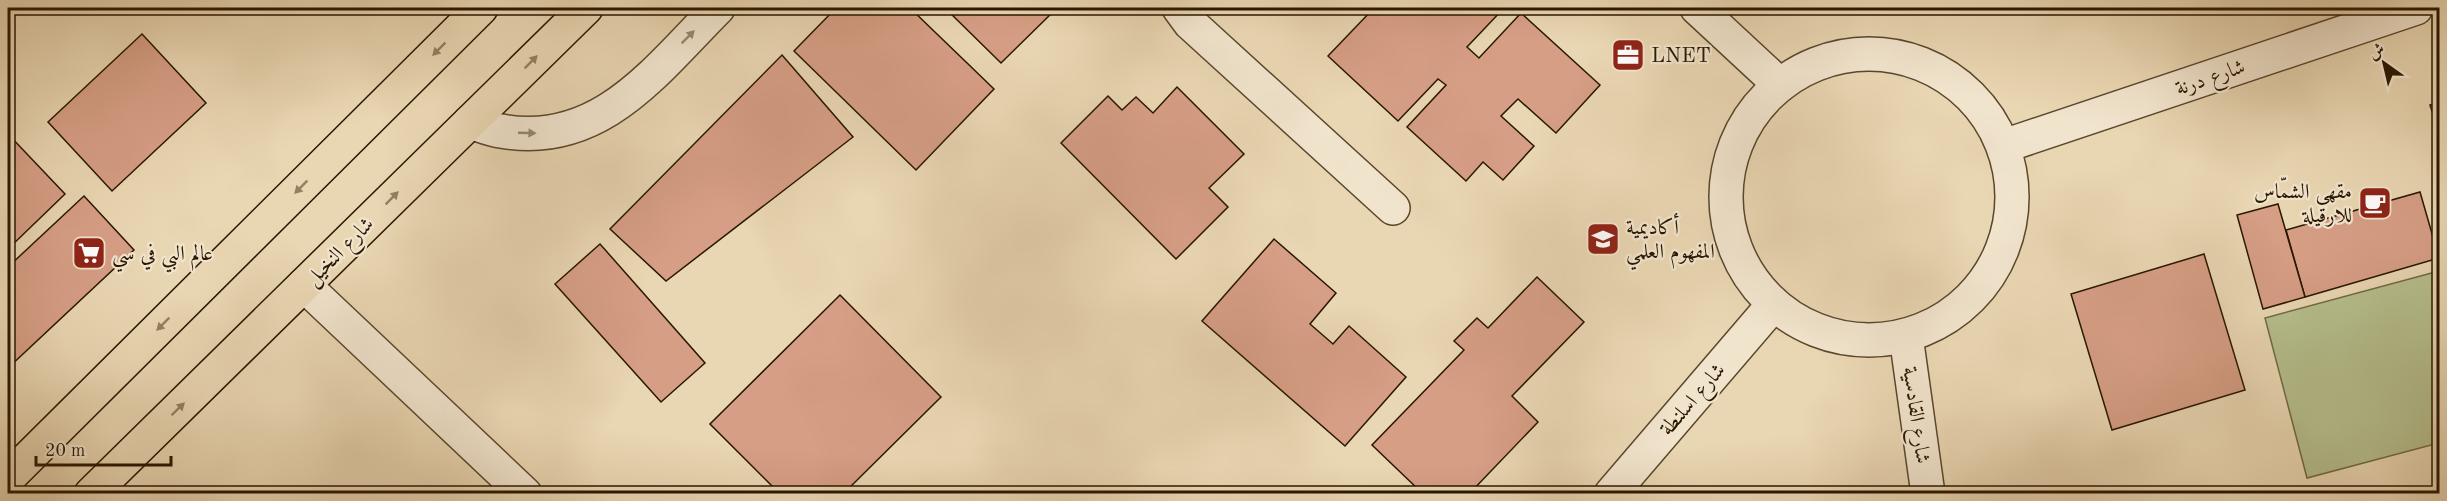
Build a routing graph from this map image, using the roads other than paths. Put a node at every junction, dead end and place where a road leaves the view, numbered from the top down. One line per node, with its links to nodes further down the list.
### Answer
1 (481, 8): 14 (main road, one-way to 14)
2 (586, 8): 8 (main road, شارع النخيل, one-way to 2)
3 (718, 8): 8 (street, one-way to 3)
4 (1179, 8): 10 (street)
5 (1697, 8): 7 (street)
6 (2416, 8): 9 (street, شارع درنة)
7 (1780, 85): 9 (street); 12 (street)
8 (470, 122): 11 (main road, شارع النخيل, one-way to 8)
9 (2004, 146): 13 (street)
10 (1393, 208)
11 (304, 285): 15 (main road, شارع النخيل, one-way to 11); 16 (street)
12 (1773, 305): 13 (street); 17 (street, شارع اسلنطة)
13 (1906, 336): 18 (street, شارع القادسية)
14 (8, 478)
15 (91, 494)
16 (525, 494)
17 (1611, 494)
18 (1928, 494)

